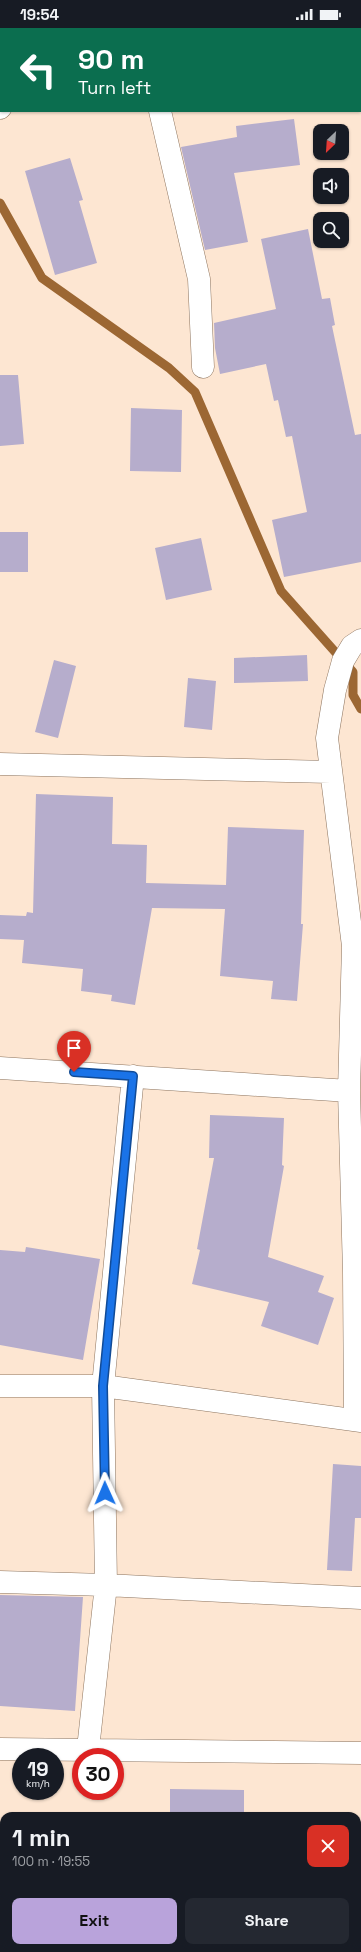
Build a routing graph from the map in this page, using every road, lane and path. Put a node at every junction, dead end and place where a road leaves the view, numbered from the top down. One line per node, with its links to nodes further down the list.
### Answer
1 (160, 112): 2 (street)
2 (203, 367)
3 (361, 640): 5 (street)
4 (0, 764): 5 (street)
5 (331, 772): 8 (street)
6 (0, 1068): 7 (street)
7 (133, 1076): 8 (street); 10 (street)
8 (349, 1091): 11 (street)
9 (0, 1386): 10 (street)
10 (103, 1386): 11 (street); 13 (street)
11 (358, 1421)
12 (0, 1582): 13 (street)
13 (106, 1585): 14 (street); 15 (street)
14 (361, 1598)
15 (88, 1748)
16 (0, 1749): 17 (street)
17 (72, 1749)
18 (124, 1750): 19 (street)
19 (361, 1753)

